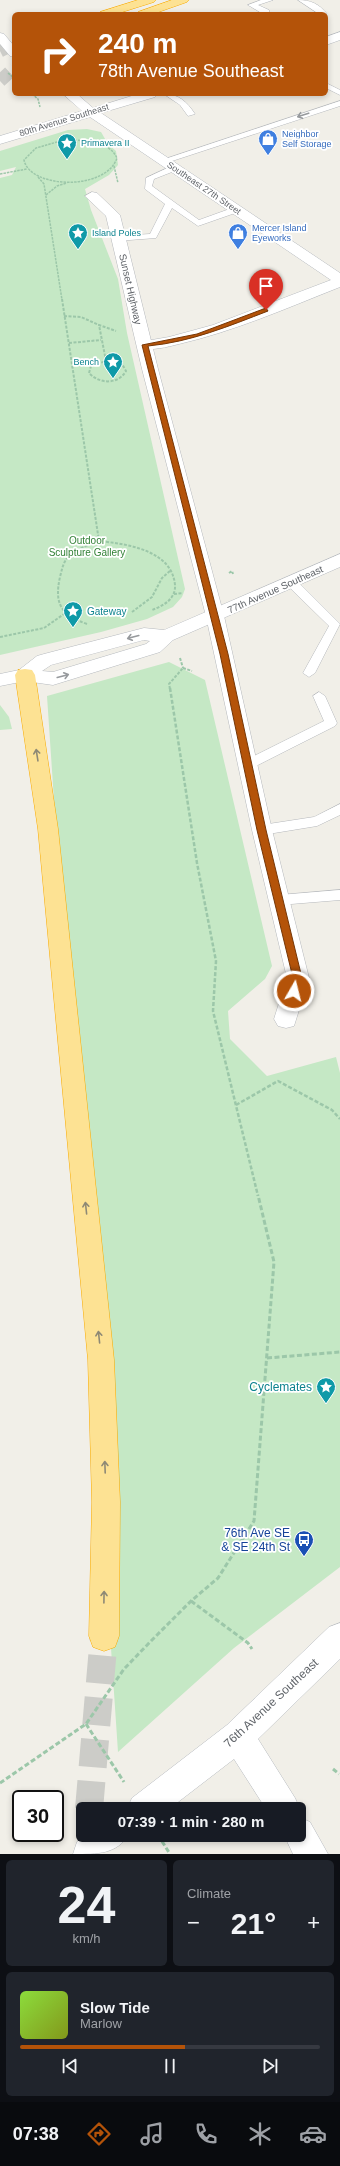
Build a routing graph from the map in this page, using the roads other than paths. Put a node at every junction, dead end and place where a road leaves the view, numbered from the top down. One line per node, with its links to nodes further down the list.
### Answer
1 (150, 0): 5 (highway)
2 (183, 0): 6 (highway)
3 (269, 0): 7 (lane)
4 (302, 0): 8 (lane)
5 (111, 12)
6 (148, 12)
7 (266, 12)
8 (321, 12)
9 (340, 36): 11 (street)
10 (0, 37): 12 (street)
11 (328, 40)
12 (12, 51)
13 (328, 86): 14 (lane)
14 (340, 93)
15 (71, 96): 19 (street, Southeast 27th Street)
16 (144, 96): 19 (street, 80th Avenue Southeast)
17 (171, 96): 20 (lane)
18 (340, 103): 23 (lane, one-way to 23)
19 (91, 112): 22 (street, 80th Avenue Southeast); 23 (street, Southeast 27th Street)
20 (192, 114)
21 (271, 135): 23 (lane)
22 (0, 140)
23 (168, 164): 25 (lane); 26 (street, Southeast 27th Street)
24 (92, 196): 27 (street, Sunset Highway)
25 (170, 203): 26 (lane); 27 (lane)
26 (235, 210): 28 (street, Southeast 27th Street)
27 (119, 239): 29 (street, Sunset Highway)
28 (340, 281): 29 (street)
29 (145, 345): 32 (street, Sunset Highway)
30 (340, 560): 31 (street, 77th Avenue Southeast)
31 (291, 582): 32 (street, 77th Avenue Southeast); 33 (lane)
32 (215, 616): 34 (street, 77th Avenue Southeast); 37 (street, Sunset Highway)
33 (309, 673)
34 (25, 675): 35 (street, 77th Avenue Southeast); 43 (highway, one-way to 34)
35 (0, 680)
36 (319, 696): 37 (lane)
37 (249, 764): 39 (street, Sunset Highway)
38 (340, 809): 39 (lane)
39 (262, 830): 41 (street, Sunset Highway)
40 (340, 895): 41 (lane)
41 (279, 900): 42 (street, Sunset Highway)
42 (286, 1019)
43 (104, 1636)
44 (340, 1638): 45 (street, 76th Avenue Southeast)
45 (238, 1736): 46 (street, 76th Avenue Southeast); 47 (street)
46 (152, 1802)
47 (280, 1802)
48 (103, 1842): 50 (street)
49 (305, 1842): 51 (street)
50 (88, 1854)
51 (312, 1854)

